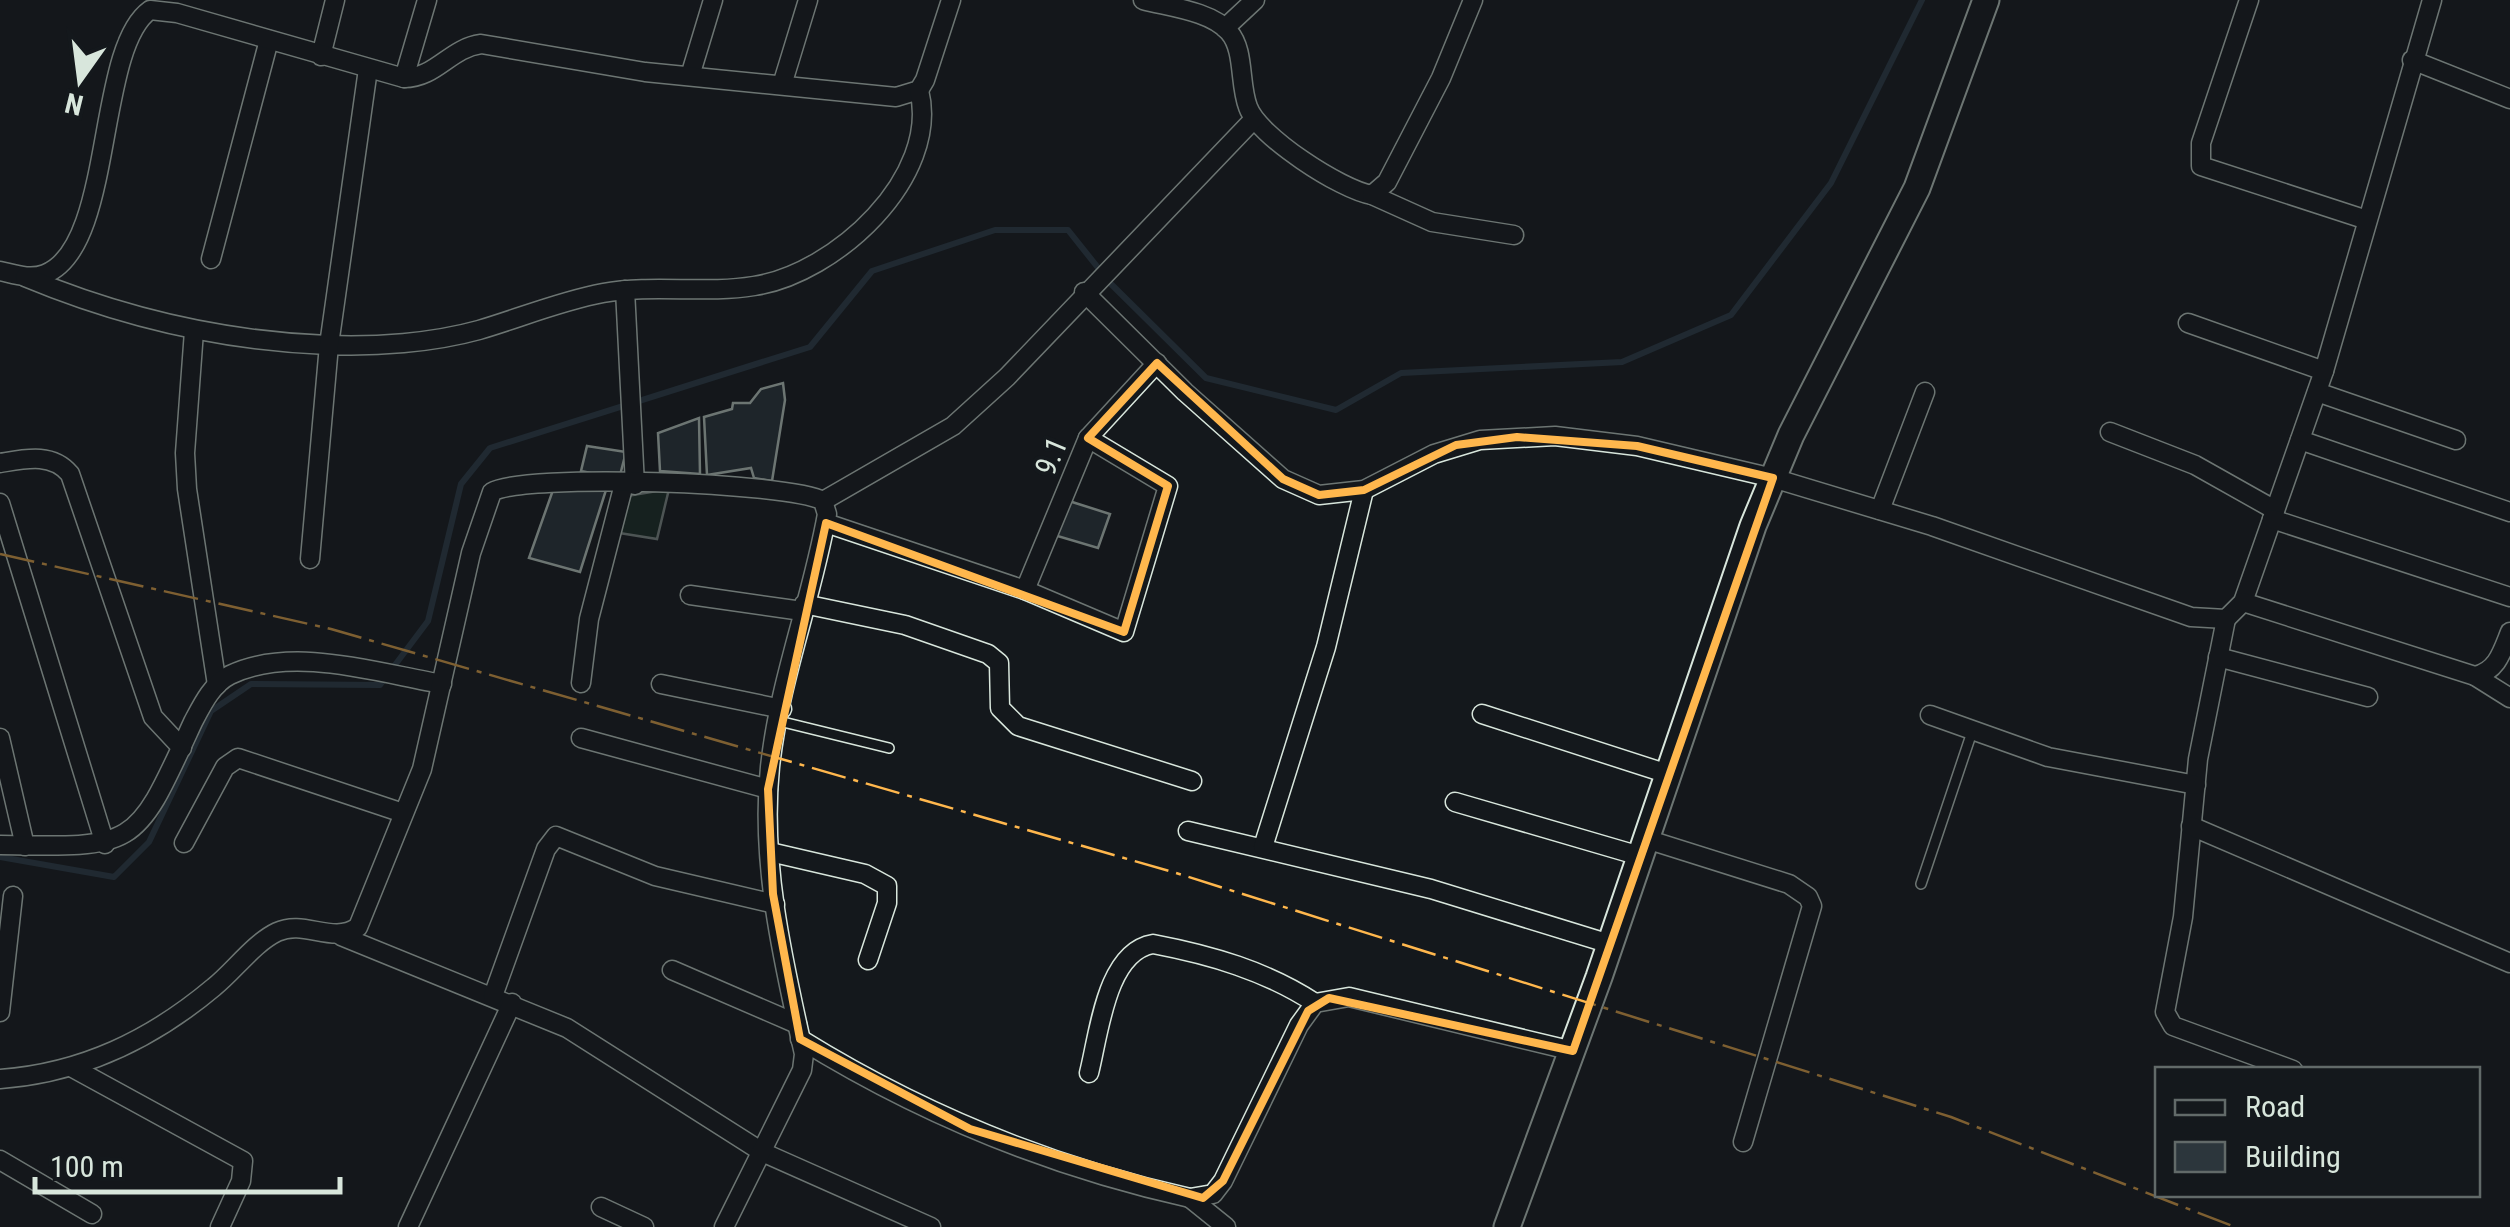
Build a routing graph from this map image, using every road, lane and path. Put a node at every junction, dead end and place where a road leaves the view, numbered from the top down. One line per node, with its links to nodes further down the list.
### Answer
1 (336, 0): 15 (street)
2 (428, 0): 19 (street)
3 (713, 0): 18 (street)
4 (808, 0): 20 (street)
5 (951, 0): 21 (street)
6 (1143, 0): 13 (street)
7 (1255, 0): 13 (street)
8 (1473, 0): 24 (street)
9 (1986, 0): 44 (main road)
10 (2249, 0): 25 (street)
11 (2432, 0): 16 (street)
12 (152, 5): 14 (street); 29 (street)
13 (1226, 28): 23 (street)
14 (269, 40): 15 (street); 27 (street)
15 (321, 56): 17 (street)
16 (2412, 60): 22 (street); 25 (street)
17 (368, 69): 19 (street); 34 (street)
18 (690, 76): 19 (street); 20 (street)
19 (404, 78)
20 (782, 85): 21 (street)
21 (918, 90): 31 (street)
22 (2510, 99)
23 (1254, 119): 24 (street); 30 (street)
24 (1372, 195): 26 (street)
25 (2366, 220): 36 (street)
26 (1514, 235)
27 (211, 259)
28 (0, 271): 29 (street)
29 (24, 277): 33 (street)
30 (1086, 289): 35 (street); 47 (street)
31 (625, 290): 34 (street); 45 (street)
32 (2188, 323): 36 (street)
33 (194, 331): 34 (street); 66 (street)
34 (329, 345): 53 (street)
35 (1157, 363): 40 (street, 9.1); 46 (street)
36 (2324, 371): 38 (street)
37 (1926, 392): 49 (street)
38 (2317, 392): 41 (street); 42 (street)
39 (2110, 432): 51 (street)
40 (1088, 438): 54 (street, 9.1); 54 (street)
41 (2300, 440): 50 (street); 51 (street)
42 (2456, 440)
43 (0, 463): 75 (street)
44 (1772, 478): 46 (street); 49 (street); 77 (main road)
45 (629, 485): 47 (street); 63 (street); 64 (street)
46 (1364, 490): 89 (street)
47 (823, 501): 52 (street)
48 (0, 503): 86 (street)
49 (1880, 510): 59 (street)
50 (2510, 512)
51 (2274, 514): 56 (street); 57 (street)
52 (826, 523): 54 (street); 58 (street)
53 (310, 559)
54 (1025, 590)
55 (690, 594): 58 (street)
56 (2510, 596)
57 (2243, 602): 59 (street); 62 (street)
58 (803, 608): 70 (street); 78 (street)
59 (2226, 619): 61 (street)
60 (2510, 632): 62 (street)
61 (2218, 657): 67 (street); 79 (street)
62 (2475, 676): 68 (street)
63 (581, 683)
64 (442, 684): 66 (street); 82 (street)
65 (661, 684): 70 (street)
66 (216, 685): 75 (street)
67 (2368, 697)
68 (2510, 698)
69 (1482, 714): 77 (street)
70 (780, 715): 76 (lane); 80 (street)
71 (1930, 715): 72 (street)
72 (1972, 732): 79 (street); 92 (lane)
73 (0, 738): 88 (street)
74 (581, 738): 80 (street)
75 (182, 748): 86 (street)
76 (888, 748)
77 (1668, 774): 90 (main road)
78 (1192, 781)
79 (2196, 785): 83 (street)
80 (768, 789): 91 (street)
81 (1455, 802): 90 (street)
82 (403, 813): 85 (street); 95 (street)
83 (2192, 826): 98 (street); 106 (street)
84 (1188, 831): 89 (street)
85 (184, 843)
86 (104, 844): 88 (street)
87 (0, 845): 88 (street)
88 (26, 846)
89 (1263, 848): 96 (street)
90 (1643, 848): 96 (main road); 110 (street)
91 (770, 852): 94 (street); 97 (street)
92 (1920, 884)
93 (13, 896): 103 (street)
94 (775, 904): 100 (street); 104 (street)
95 (341, 936): 100 (street); 107 (street)
96 (1610, 944): 105 (main road)
97 (868, 960)
98 (2510, 963)
99 (672, 970): 104 (street)
100 (494, 996): 101 (street)
101 (512, 1003): 111 (street); 118 (street)
102 (1315, 1004): 105 (street); 108 (street); 113 (street)
103 (0, 1012)
104 (799, 1031): 111 (street); 113 (street)
105 (1573, 1051): 123 (main road)
106 (2285, 1067)
107 (73, 1068): 109 (street); 117 (street)
108 (1089, 1074)
109 (0, 1079)
110 (1743, 1142)
111 (762, 1152): 116 (street); 120 (street)
112 (0, 1160): 115 (street)
113 (1190, 1198): 122 (street)
114 (601, 1207): 119 (street)
115 (92, 1214)
116 (891, 1220): 121 (street)
117 (220, 1227)
118 (408, 1227)
119 (644, 1227)
120 (724, 1227)
121 (931, 1227)
122 (1226, 1227)
123 (1507, 1227)

